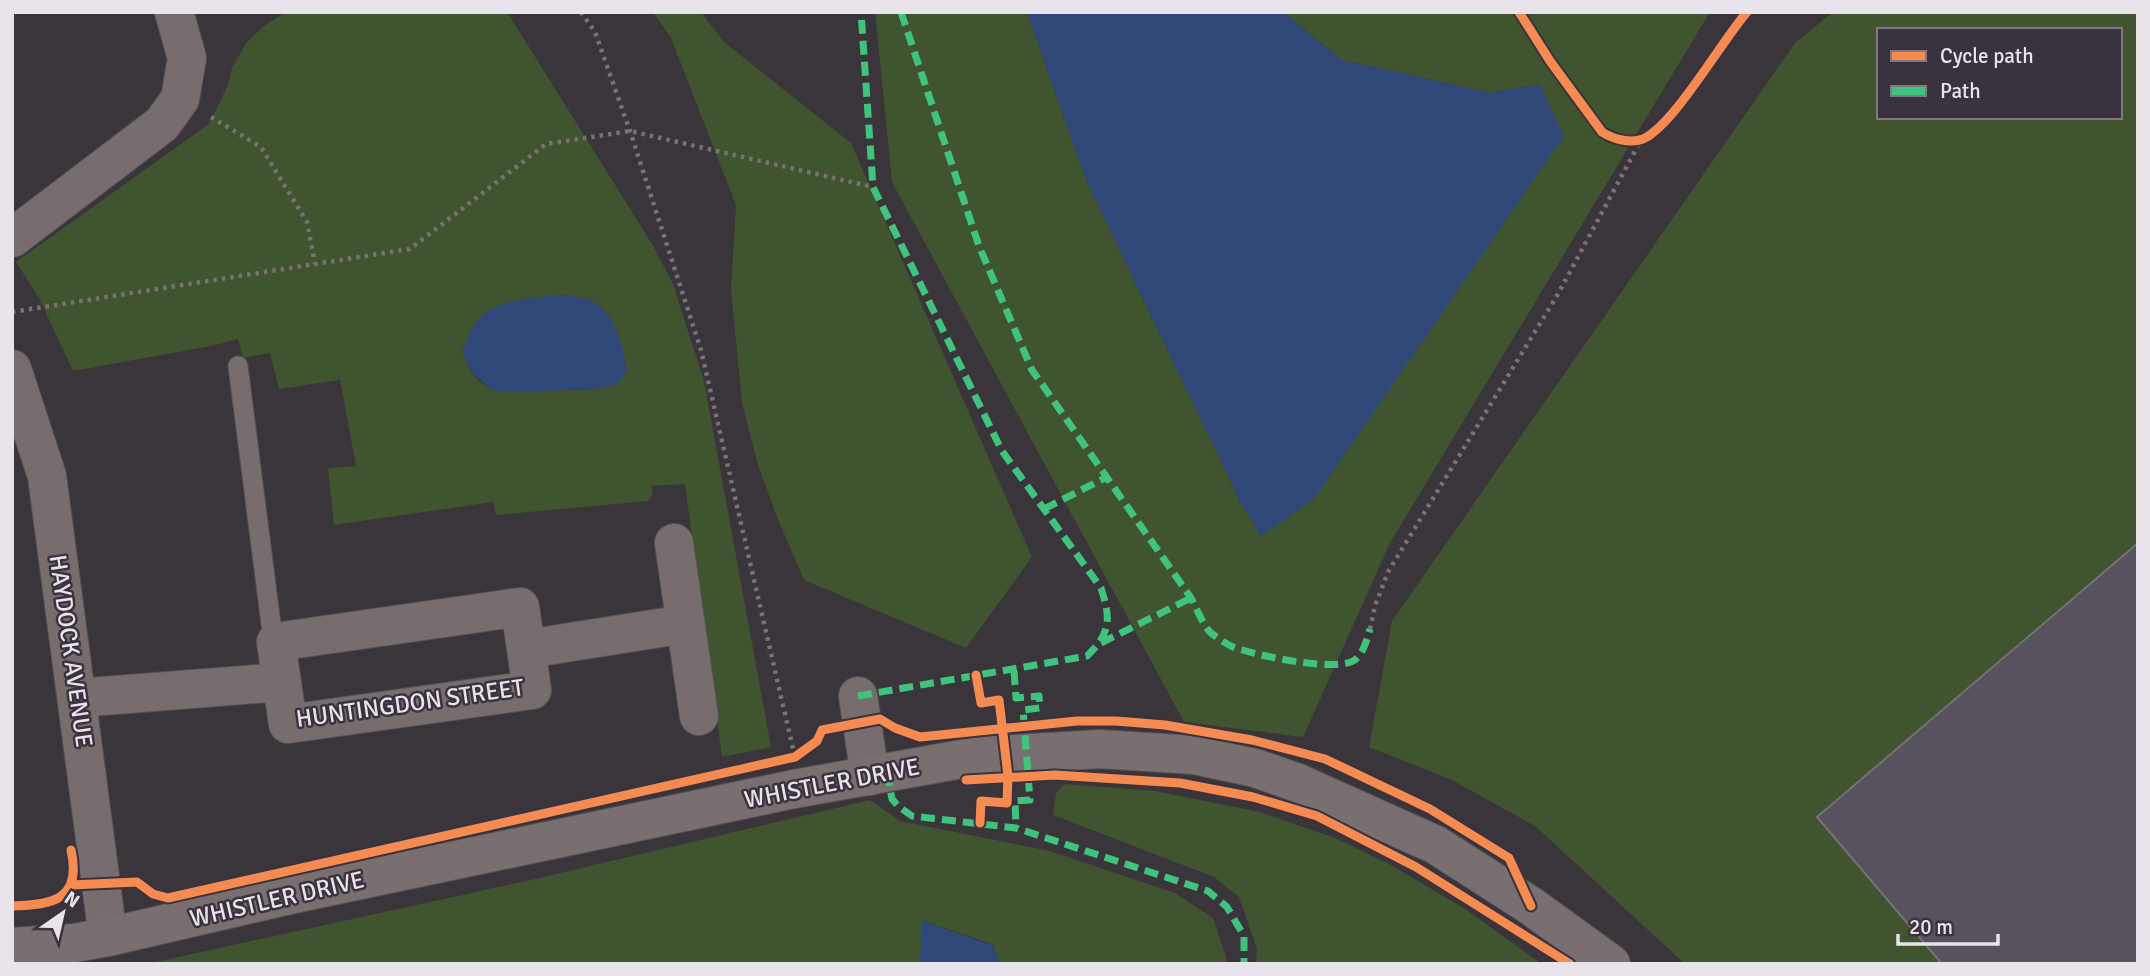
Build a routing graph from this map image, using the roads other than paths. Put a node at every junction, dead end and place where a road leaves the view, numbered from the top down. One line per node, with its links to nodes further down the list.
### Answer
1 (174, 12): 2 (street)
2 (12, 239)
3 (238, 366): 7 (lane)
4 (12, 369): 11 (street, HAYDOCK AVENUE)
5 (674, 543): 6 (street)
6 (685, 624): 8 (street, HUNTINGDON STREET); 12 (street)
7 (276, 642): 8 (street, HUNTINGDON STREET); 9 (street, HUNTINGDON STREET)
8 (527, 649): 9 (street, HUNTINGDON STREET)
9 (282, 682): 11 (street, HUNTINGDON STREET)
10 (858, 696): 13 (street)
11 (77, 698): 14 (street, HAYDOCK AVENUE)
12 (699, 716)
13 (870, 776): 14 (main road, WHISTLER DRIVE); 16 (main road, WHISTLER DRIVE)
14 (108, 937): 15 (main road, WHISTLER DRIVE)
15 (12, 947)
16 (1611, 964)

